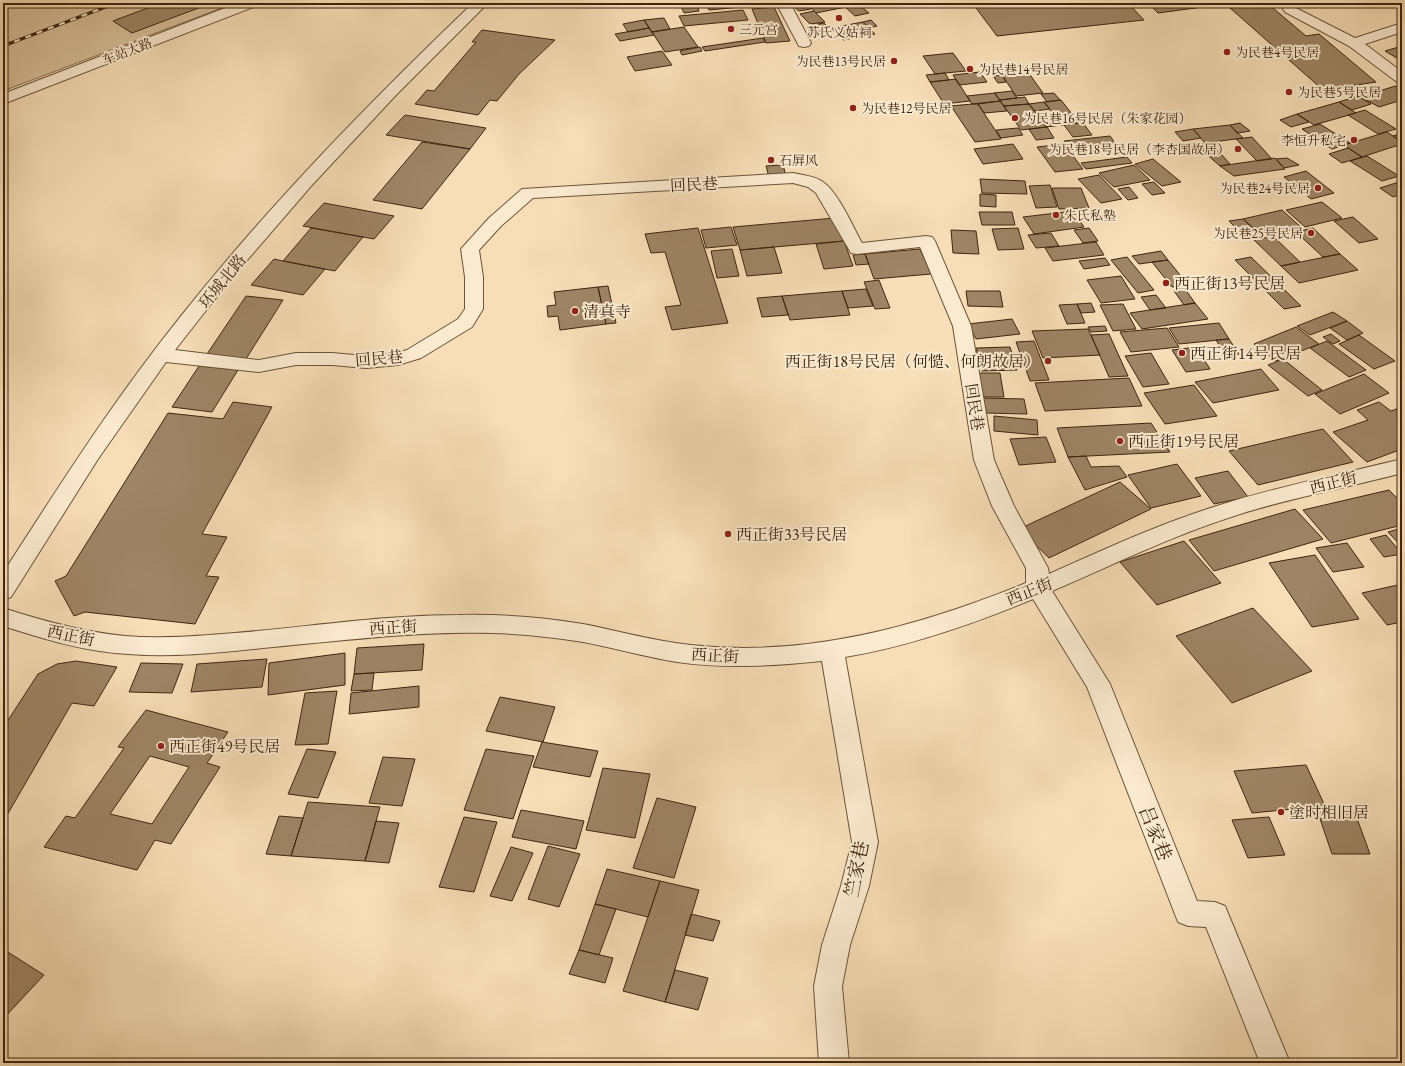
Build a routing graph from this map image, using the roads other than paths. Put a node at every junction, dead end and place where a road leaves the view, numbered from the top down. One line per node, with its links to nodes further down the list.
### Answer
1 (251, 3): 9 (street, 车站大路)
2 (481, 3): 10 (street, 环城北路)
3 (783, 3): 7 (street)
4 (1290, 9): 6 (street)
5 (1402, 27): 6 (street)
6 (1354, 42): 8 (street)
7 (804, 43)
8 (1402, 79)
9 (3, 99)
10 (162, 356): 12 (street, 回民巷); 13 (street, 环城北路)
11 (1402, 466): 12 (street, 西正街)
12 (1038, 588): 15 (street, 西正街); 17 (street, 吕家巷)
13 (3, 591)
14 (3, 617): 15 (street, 西正街)
15 (832, 650): 16 (street, 竺家巷)
16 (834, 1063)
17 (1275, 1063)

